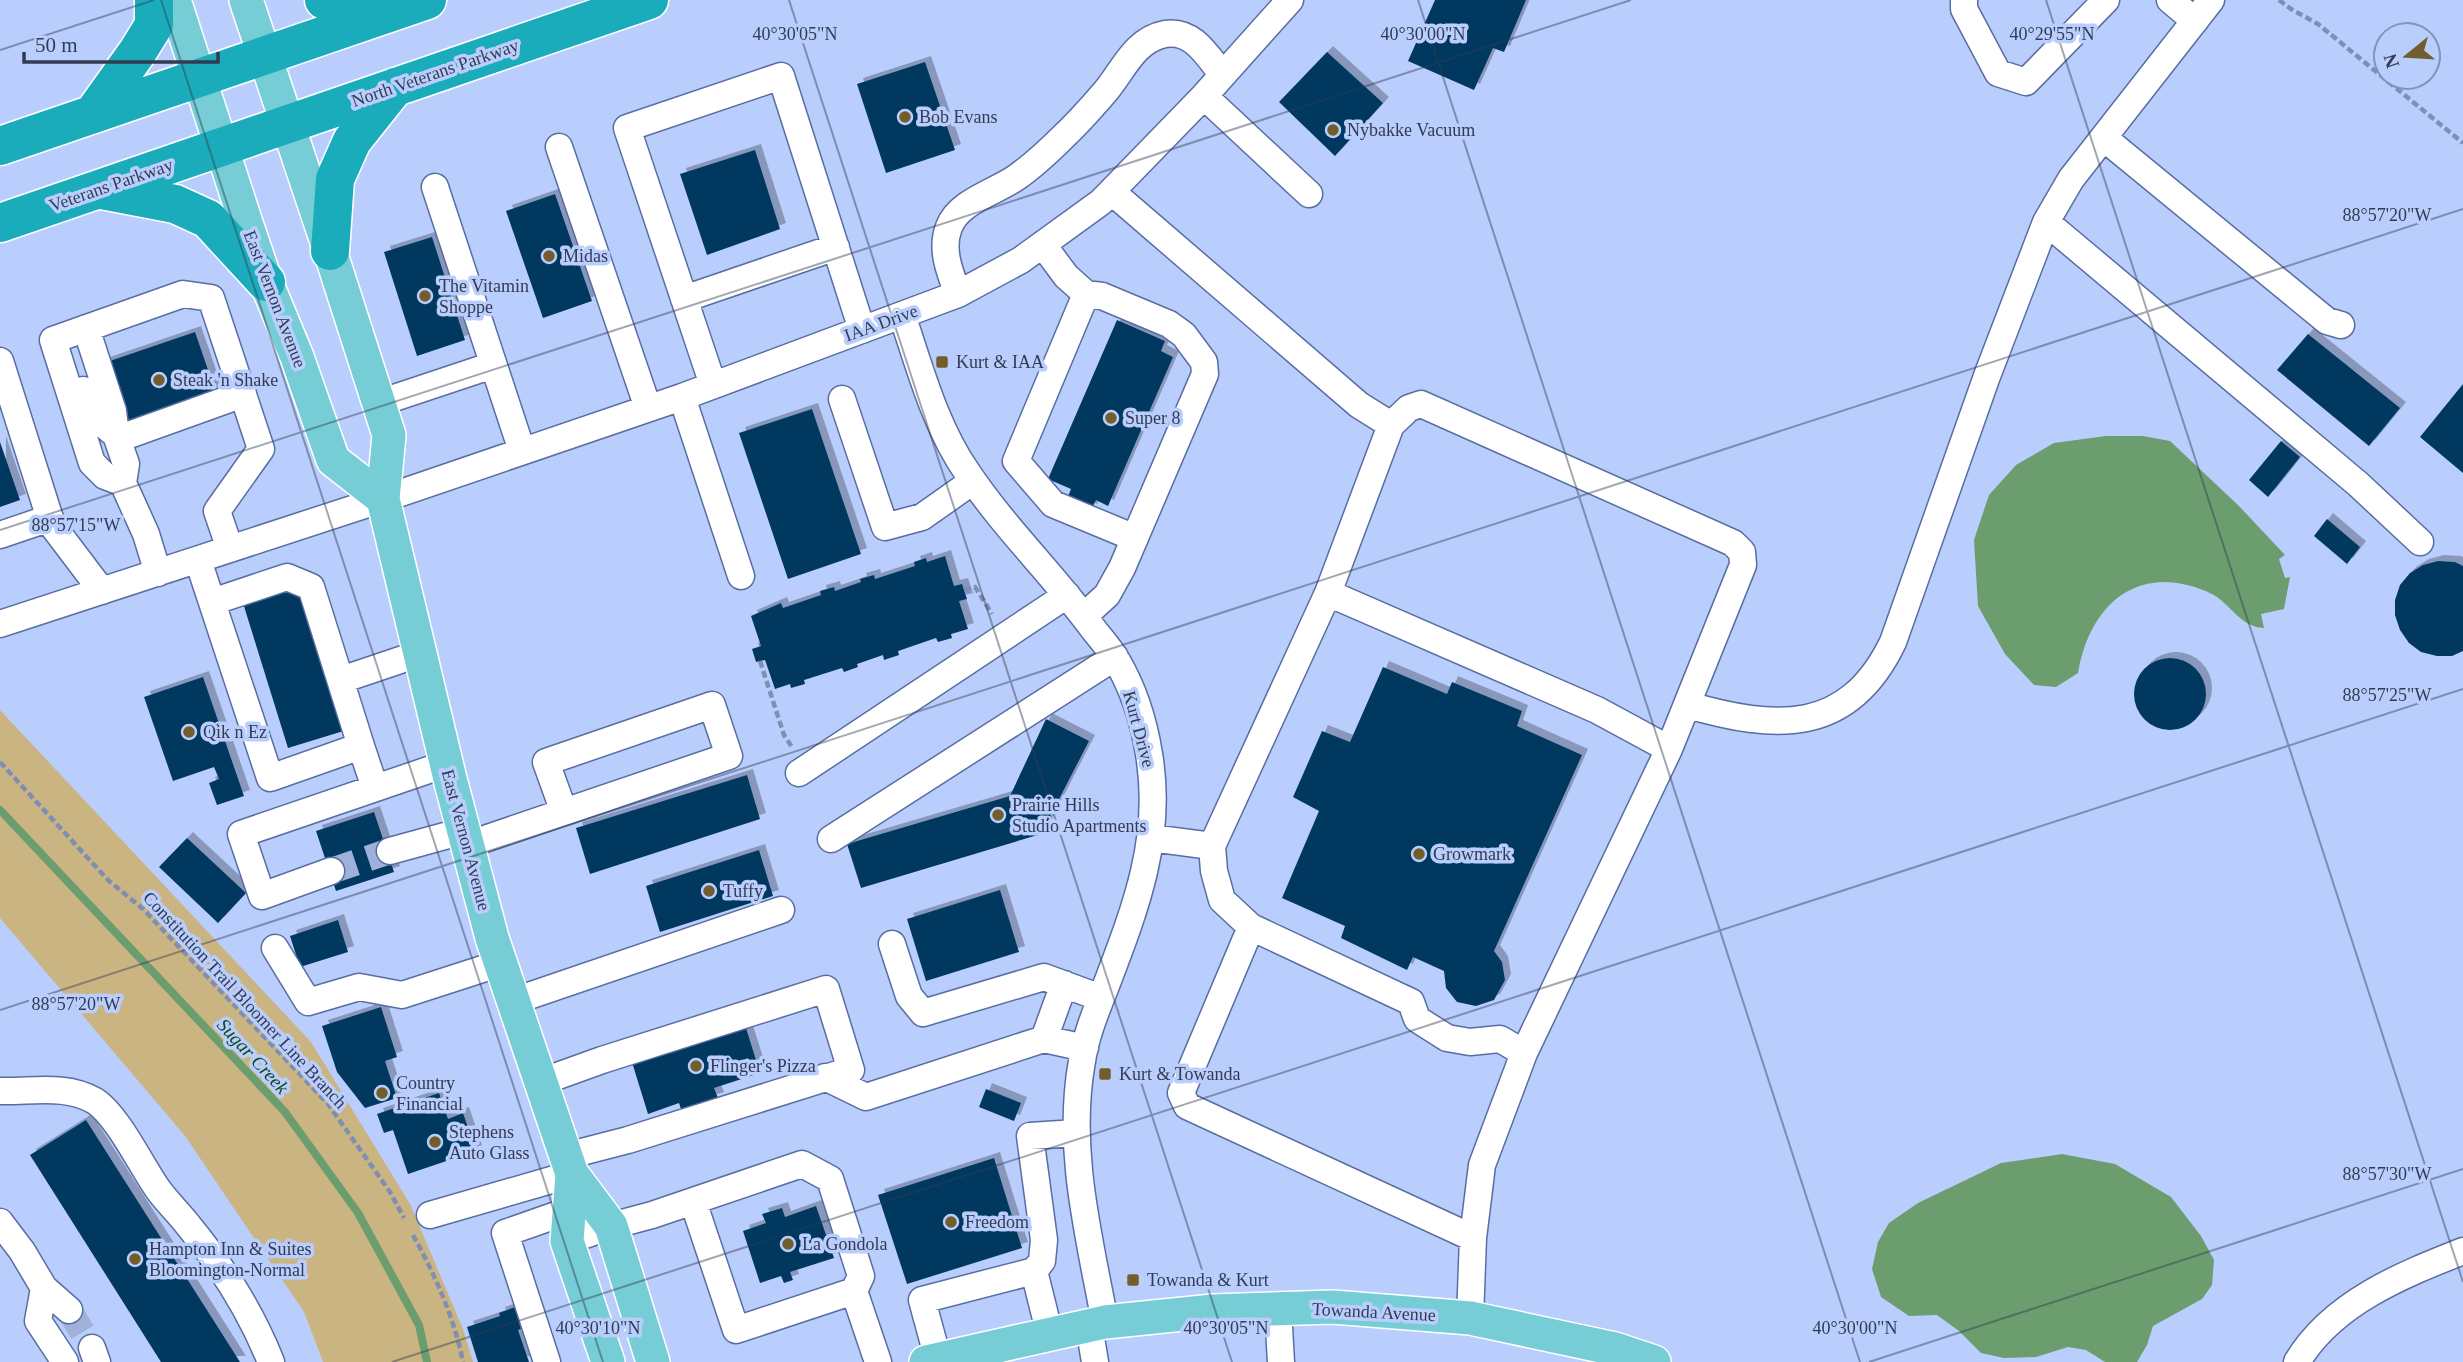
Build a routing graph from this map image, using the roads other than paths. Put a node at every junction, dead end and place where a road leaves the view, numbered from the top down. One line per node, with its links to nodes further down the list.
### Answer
1 (154, 0): 18 (highway)
2 (174, 0): 15 (main road, East Vernon Avenue)
3 (246, 0): 13 (main road, East Vernon Avenue)
4 (324, 0): 12 (highway)
5 (427, 0): 12 (highway)
6 (649, 0): 16 (highway, North Veterans Parkway)
7 (1290, 0): 14 (street, IAA Drive)
8 (1964, 0): 9 (street)
9 (2106, 0)
10 (2170, 0): 11 (street)
11 (2203, 10): 20 (street)
12 (385, 14): 13 (highway)
13 (265, 55): 15 (highway); 19 (main road, East Vernon Avenue)
14 (1222, 74): 17 (street, IAA Drive); 34 (street)
15 (199, 77): 18 (highway); 22 (main road, East Vernon Avenue)
16 (395, 87): 19 (highway, North Veterans Parkway); 32 (highway)
17 (1204, 96): 26 (street, IAA Drive); 27 (street)
18 (93, 114): 21 (highway)
19 (288, 125): 22 (highway, North Veterans Parkway); 32 (main road, East Vernon Avenue)
20 (2104, 138): 28 (street); 38 (street)
21 (0, 146)
22 (222, 147): 25 (highway, Veterans Parkway); 33 (main road, East Vernon Avenue)
23 (559, 147): 48 (street)
24 (435, 187): 42 (street)
25 (99, 189): 29 (highway, Veterans Parkway); 33 (highway)
26 (1112, 192): 30 (street, IAA Drive); 49 (street)
27 (1309, 194)
28 (2046, 222): 58 (street); 72 (street)
29 (0, 223)
30 (1043, 245): 34 (street, IAA Drive); 35 (street)
31 (836, 247): 36 (street); 36 (street); 39 (street)
32 (330, 251): 47 (main road, East Vernon Avenue)
33 (266, 282): 54 (main road, East Vernon Avenue)
34 (958, 294): 37 (street, IAA Drive)
35 (1086, 294): 57 (street); 57 (street)
36 (684, 299): 43 (street)
37 (902, 315): 39 (street, IAA Drive); 52 (street, Kurt Drive)
38 (2341, 325)
39 (862, 330): 43 (street, IAA Drive)
40 (69, 335): 44 (street); 50 (street); 53 (street)
41 (0, 361): 55 (street)
42 (493, 365): 47 (street); 51 (street)
43 (713, 386): 45 (street, IAA Drive)
44 (243, 394): 50 (street); 59 (street)
45 (681, 397): 48 (street, IAA Drive); 62 (street)
46 (842, 399): 52 (street)
47 (379, 403): 54 (main road, East Vernon Avenue)
48 (648, 408): 51 (street, IAA Drive)
49 (1391, 425): 64 (street); 72 (street)
50 (116, 435): 53 (street)
51 (522, 451): 54 (street, IAA Drive)
52 (973, 481): 65 (street, Kurt Drive)
53 (123, 483): 61 (street)
54 (383, 499): 59 (street, IAA Drive); 69 (main road, East Vernon Avenue)
55 (50, 518): 56 (street); 63 (street)
56 (0, 535)
57 (1135, 538): 67 (street)
58 (2420, 542)
59 (230, 549): 60 (street, IAA Drive)
60 (198, 559): 61 (street, IAA Drive); 66 (street)
61 (158, 573): 63 (street, IAA Drive)
62 (741, 576)
63 (102, 591): 68 (street, IAA Drive)
64 (1328, 593): 74 (street); 82 (street)
65 (1067, 595): 67 (street, Kurt Drive); 76 (street)
66 (212, 602): 71 (street); 73 (street)
67 (1084, 615): 70 (street, Kurt Drive)
68 (0, 624)
69 (421, 653): 71 (street); 75 (main road, East Vernon Avenue)
70 (1115, 657): 80 (street, Kurt Drive); 81 (street)
71 (341, 680): 73 (street)
72 (1688, 705): 74 (street)
73 (361, 746): 77 (street)
74 (1669, 749): 95 (street)
75 (446, 764): 77 (street); 79 (main road, East Vernon Avenue)
76 (803, 770)
77 (375, 788): 84 (street)
78 (564, 812): 78 (street); 79 (street)
79 (465, 838): 83 (street); 89 (main road, East Vernon Avenue)
80 (1151, 838): 82 (street); 91 (street, Kurt Drive)
81 (831, 839)
82 (1212, 846): 86 (street)
83 (390, 851)
84 (331, 870)
85 (781, 910): 92 (street)
86 (1251, 927): 95 (street); 107 (street)
87 (892, 944): 90 (street)
88 (275, 948): 89 (street)
89 (501, 963): 92 (main road, East Vernon Avenue)
90 (1064, 984): 91 (street); 93 (street)
91 (1101, 998): 94 (street, Kurt Drive)
92 (514, 1002): 97 (main road, East Vernon Avenue)
93 (1044, 1038): 94 (street); 96 (street)
94 (1085, 1048): 99 (street, Kurt Drive)
95 (1524, 1053): 107 (street)
96 (825, 1077): 97 (street); 100 (street)
97 (541, 1082): 100 (main road, East Vernon Avenue)
98 (0, 1091): 120 (street)
99 (1076, 1133): 103 (street, Kurt Drive); 106 (street)
100 (569, 1165): 102 (street); 104 (main road, East Vernon Avenue)
101 (694, 1201): 104 (street); 111 (street); 111 (street)
102 (430, 1214)
103 (1086, 1217): 106 (street); 115 (street, Kurt Drive)
104 (585, 1220): 121 (street); 122 (main road, East Vernon Avenue); 123 (main road, East Vernon Avenue)
105 (0, 1222): 110 (street)
106 (1042, 1224): 109 (street)
107 (1473, 1238): 114 (street)
108 (2463, 1251): 128 (street)
109 (1034, 1271): 116 (street); 118 (street)
110 (44, 1287): 112 (street); 119 (street)
111 (854, 1291): 124 (street)
112 (69, 1310)
113 (1278, 1310): 114 (main road, Towanda Avenue); 115 (main road, Towanda Avenue); 126 (street)
114 (1470, 1318): 127 (main road, Towanda Avenue)
115 (1097, 1324): 116 (main road, Towanda Avenue); 125 (street, Kurt Drive)
116 (1050, 1335): 117 (main road, Towanda Avenue)
117 (973, 1357): 118 (main road, Towanda Avenue)
118 (932, 1361)
119 (65, 1362)
120 (271, 1362)
121 (547, 1362)
122 (608, 1362)
123 (653, 1362)
124 (878, 1362)
125 (1095, 1362)
126 (1281, 1362)
127 (1654, 1362)
128 (2297, 1362)

